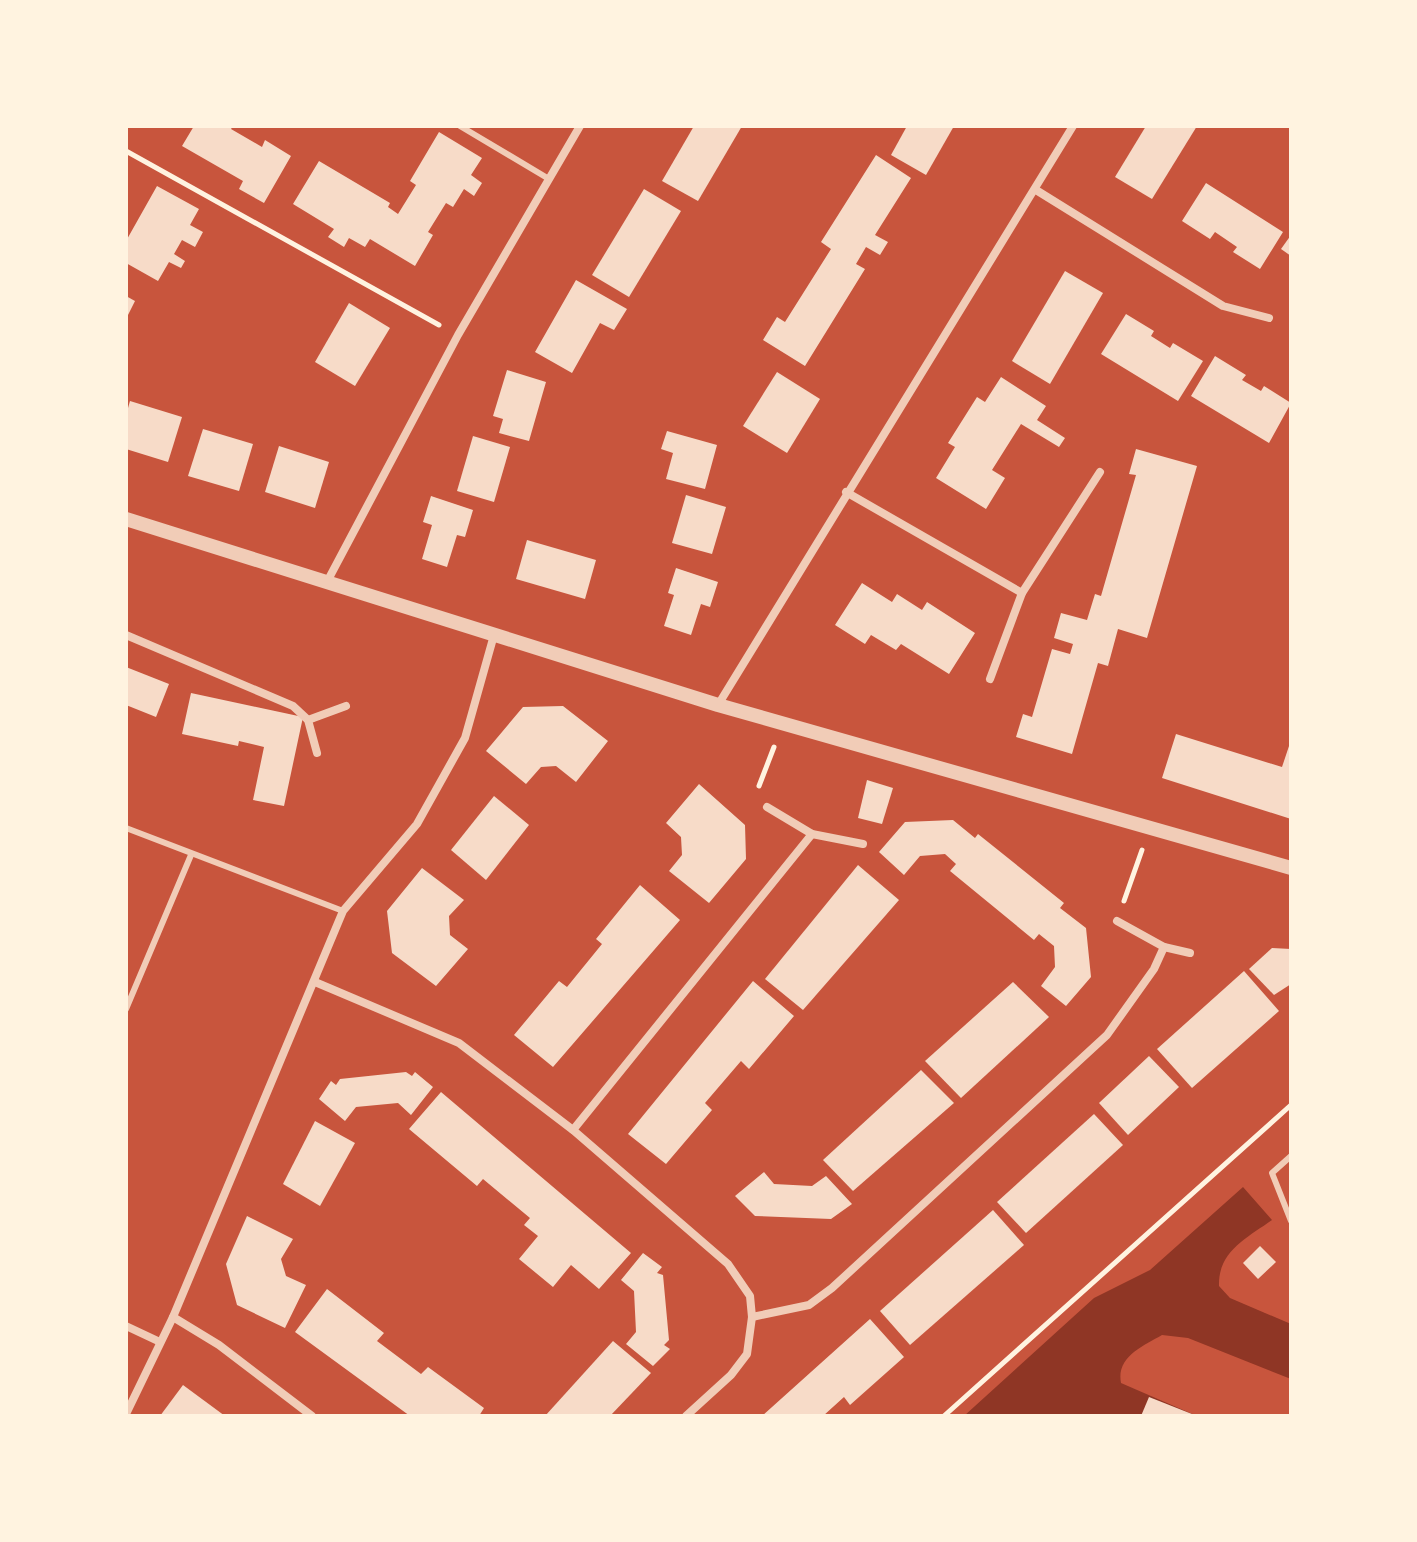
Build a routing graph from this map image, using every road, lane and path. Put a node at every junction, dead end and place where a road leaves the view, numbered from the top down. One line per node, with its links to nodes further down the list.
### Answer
1 (460, 126): 5 (lane)
2 (580, 126): 5 (street)
3 (1073, 126): 6 (street)
4 (126, 151): 8 (path)
5 (549, 179): 8 (street)
6 (1036, 190): 7 (street); 10 (street)
7 (1269, 318)
8 (458, 335): 12 (street)
9 (1100, 472): 13 (street)
10 (846, 492): 13 (street); 17 (street)
11 (126, 519): 12 (street)
12 (328, 580): 15 (street)
13 (1022, 593): 16 (street)
14 (126, 635): 19 (street)
15 (494, 635): 17 (street); 29 (street)
16 (990, 679)
17 (718, 705): 20 (street)
18 (346, 706): 19 (street)
19 (308, 720): 21 (street)
20 (783, 722): 22 (path); 23 (street)
21 (317, 753)
22 (767, 807): 25 (street)
23 (1150, 827): 28 (street); 30 (path)
24 (126, 828): 27 (lane)
25 (812, 834): 26 (street); 36 (street)
26 (863, 844)
27 (191, 855): 29 (lane); 34 (lane)
28 (1291, 868)
29 (343, 911): 33 (street)
30 (1117, 921): 31 (street)
31 (1164, 947): 32 (street); 40 (street)
32 (1190, 953)
33 (315, 982): 36 (street); 39 (street)
34 (126, 1009)
35 (1291, 1105): 46 (path)
36 (573, 1130): 40 (street)
37 (1291, 1156): 38 (lane)
38 (1291, 1221)
39 (173, 1317): 42 (street); 44 (street)
40 (752, 1317): 45 (street)
41 (126, 1326): 42 (street)
42 (160, 1342): 43 (street)
43 (126, 1414)
44 (312, 1416)
45 (686, 1416)
46 (944, 1416)

